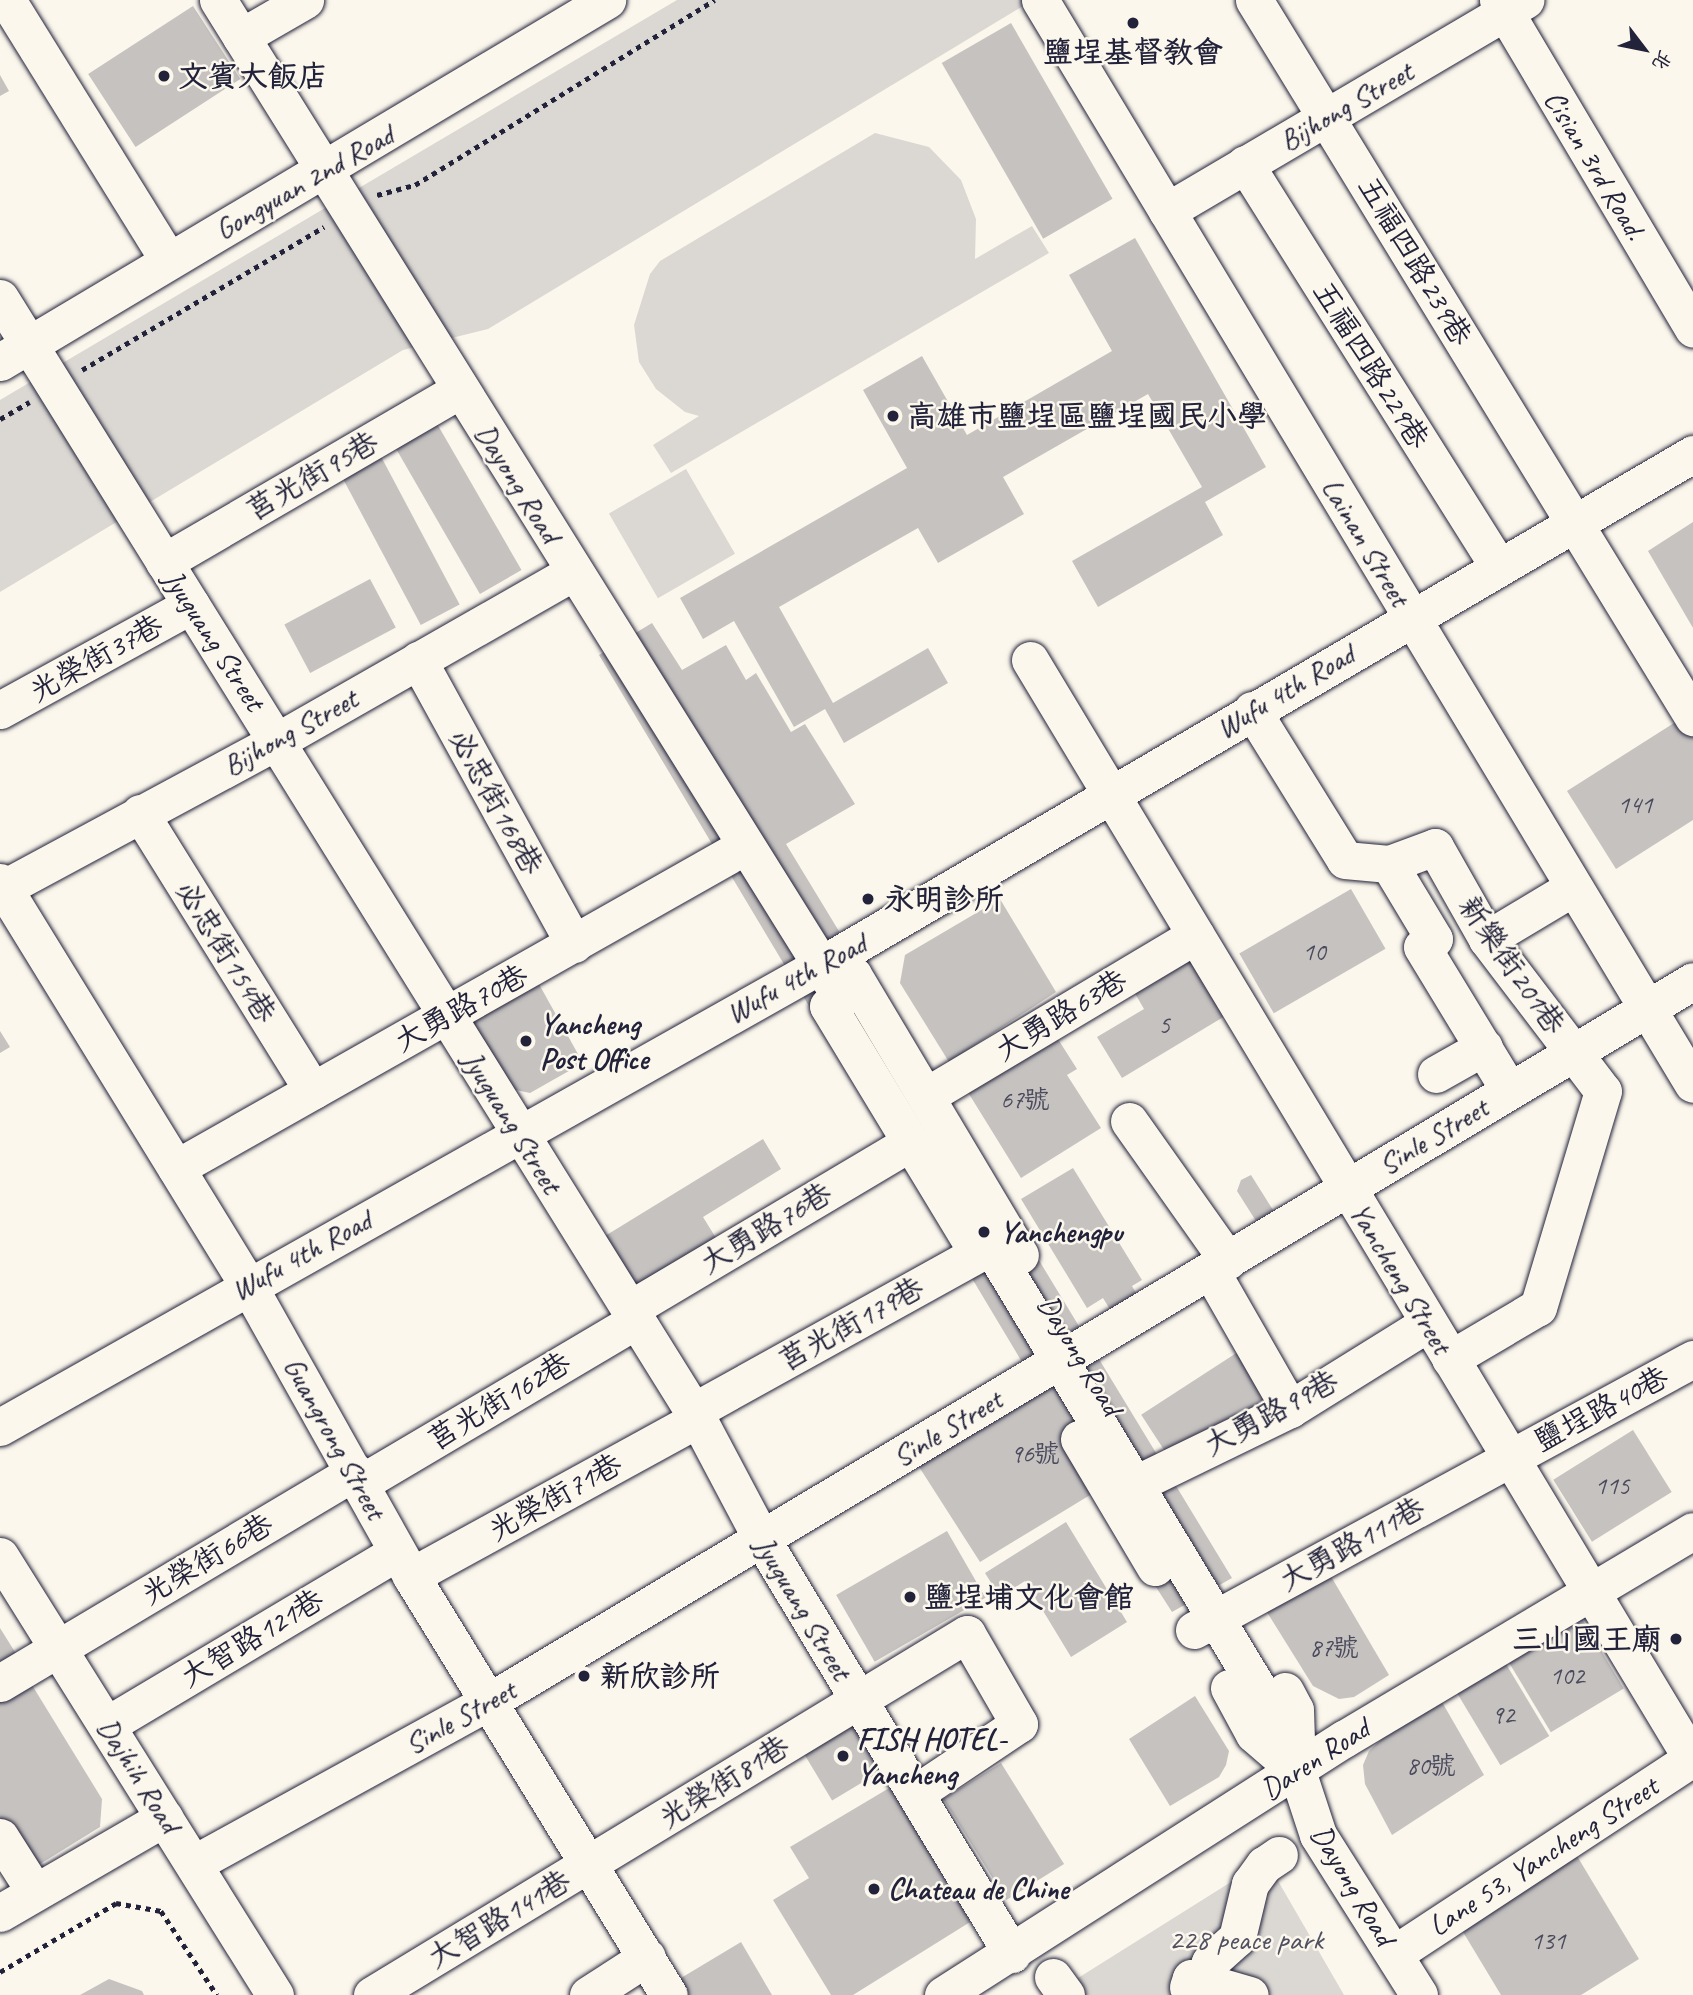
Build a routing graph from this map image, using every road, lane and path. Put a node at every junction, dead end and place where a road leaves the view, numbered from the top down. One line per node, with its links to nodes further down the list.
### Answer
1 (7, 0): 16 (street)
2 (218, 0): 9 (street, Dayong Road)
3 (304, 0): 9 (street)
4 (607, 0): 12 (street, Gongyuan 2nd Road)
5 (714, 0): 13 (path)
6 (1040, 0): 14 (street, Lainan Street)
7 (1254, 0): 10 (street, 五福四路239巷)
8 (1509, 4): 10 (street, Bijhong Street); 18 (street, Cisian 3rd Road.)
9 (240, 37): 12 (street, Dayong Road)
10 (1328, 118): 11 (street, Bijhong Street); 25 (street, 五福四路239巷)
11 (1245, 164): 14 (street, Bijhong Street); 27 (street, 五福四路229巷)
12 (324, 173): 16 (street, Gongyuan 2nd Road); 21 (street, Dayong Road)
13 (381, 193)
14 (1167, 211): 30 (street, Lainan Street)
15 (311, 234): 20 (path)
16 (168, 260): 19 (street, Gongyuan 2nd Road)
17 (0, 298): 19 (street, Jyuguang Street)
18 (1693, 329)
19 (15, 353): 26 (street, Jyuguang Street)
20 (83, 369)
21 (460, 390): 26 (street, 莒光街95巷); 28 (street, Dayong Road)
22 (41, 395): 23 (path)
23 (0, 419)
24 (1693, 454): 25 (street, Wufu 4th Road)
25 (1576, 523): 27 (street, Wufu 4th Road); 35 (street, 五福四路239巷)
26 (163, 562): 29 (street, Jyuguang Street)
27 (1497, 565): 30 (street, Wufu 4th Road)
28 (573, 572): 31 (street, Bijhong Street); 39 (street, Dayong Road)
29 (191, 606): 33 (street, 光榮街37巷); 36 (street, Jyuguang Street)
30 (1411, 617): 34 (street, Wufu 4th Road); 42 (street, Lainan Street)
31 (418, 660): 36 (street, Bijhong Street); 45 (street, 必忠街168巷)
32 (1030, 660): 37 (street, Yancheng Street)
33 (0, 710)
34 (1252, 710): 37 (street, Wufu 4th Road); 40 (street)
35 (1693, 717)
36 (279, 740): 38 (street, Bijhong Street); 49 (street, Jyuguang Street)
37 (1112, 793): 43 (street, Yancheng Street); 46 (street, Wufu 4th Road)
38 (140, 813): 41 (street, Bijhong Street); 55 (street, 必忠街154巷)
39 (745, 846): 45 (street, 大勇路70巷); 46 (street, Dayong Road)
40 (1389, 864): 44 (street, 新樂街201巷); 50 (street)
41 (2, 885): 60 (street, Guangrong Street)
42 (1574, 887): 44 (street); 48 (street, Lainan Street)
43 (1196, 934): 56 (street, 大勇路63巷); 61 (street, Yancheng Street)
44 (1486, 939): 51 (street, 新樂街201巷)
45 (574, 944): 49 (street, 大勇路70巷)
46 (821, 965): 56 (street, Dayong Road); 58 (street, Wufu 4th Road); 59 (street, Dayong Road); 62 (street)
47 (1693, 981): 48 (street, Sinle Street)
48 (1647, 1007): 51 (street, Sinle Street); 53 (street, Lainan Street)
49 (448, 1017): 55 (street, 大勇路70巷); 58 (street, Jyuguang Street)
50 (1484, 1047): 52 (street); 54 (street)
51 (1574, 1051): 54 (street, Sinle Street); 67 (street, 新樂街201巷)
52 (1436, 1074)
53 (1693, 1084)
54 (1509, 1090): 61 (street, Sinle Street)
55 (313, 1091): 60 (street, 大勇路70巷)
56 (926, 1096): 62 (street, Dayong Road)
57 (1129, 1121): 63 (street)
58 (517, 1133): 64 (street, Wufu 4th Road); 65 (street, Jyuguang Street)
59 (901, 1148): 62 (street, Dayong Road); 65 (street, 大勇路76巷)
60 (176, 1168): 64 (street, Guangrong Street)
61 (1347, 1187): 63 (street, Sinle Street); 66 (street, Yancheng Street)
62 (990, 1247): 69 (street, Dayong Road); 71 (street, 莒光街179巷)
63 (1220, 1267): 69 (street, Sinle Street); 70 (street)
64 (248, 1285): 72 (street, Wufu 4th Road); 74 (street, Guangrong Street)
65 (634, 1315): 71 (street, Jyuguang Street); 74 (street, 莒光街162巷)
66 (1428, 1323): 67 (street, Yancheng Street); 70 (street, 大勇路99巷)
67 (1450, 1359): 73 (street, Yancheng Street)
68 (1693, 1359): 73 (street, 鹽埕路40巷)
69 (1059, 1361): 75 (street, Dayong Road); 77 (street, Sinle Street)
70 (1290, 1409): 75 (street, 大勇路99巷)
71 (696, 1415): 77 (street, Jyuguang Street); 79 (street, 光榮街71巷)
72 (0, 1427)
73 (1509, 1458): 80 (street, Yancheng Street); 81 (street, 大勇路111巷)
74 (358, 1477): 79 (street, Guangrong Street); 82 (street, 光榮街66巷)
75 (1132, 1485): 81 (street, Dayong Road)
76 (1693, 1531): 80 (street, Daren Road)
77 (761, 1538): 84 (street, Jyuguang Street); 85 (street, Sinle Street)
78 (0, 1556): 82 (street, Dajhih Road)
79 (404, 1564): 85 (street, Guangrong Street); 88 (street, 大智路121巷)
80 (1590, 1593): 86 (street, Yancheng Street); 90 (street, Daren Road)
81 (1215, 1619): 87 (street); 90 (street, Dayong Road)
82 (58, 1647): 83 (street, 光榮街66巷); 88 (street, Dajhih Road)
83 (0, 1683)
84 (857, 1699): 91 (street, Jyuguang Street); 91 (street, 光榮街81巷); 96 (street, 光榮街81巷)
85 (488, 1702): 95 (street, Sinle Street); 96 (street, Guangrong Street)
86 (1680, 1713): 89 (street, Yancheng Street)
87 (1277, 1720)
88 (107, 1725): 92 (street, Dajhih Road)
89 (1692, 1760): 100 (street, Lane 53, Yancheng Street)
90 (1297, 1771): 99 (street, Daren Road); 100 (street, Dayong Road)
91 (916, 1793): 99 (street, Jyuguang Street)
92 (164, 1818): 95 (street, Dajhih Road); 97 (street)
93 (0, 1837): 97 (street)
94 (1279, 1855): 103 (street)
95 (195, 1863): 105 (street, Dajhih Road)
96 (590, 1864): 101 (street, Guangrong Street); 106 (street, 大智路141巷)
97 (35, 1892): 98 (street)
98 (0, 1913)
99 (1012, 1954): 109 (street, Daren Road)
100 (1394, 1954): 111 (street, Dayong Road)
101 (647, 1957): 107 (street); 108 (street, Guangrong Street)
102 (0, 1972): 104 (path)
103 (1194, 1988): 110 (street)
104 (217, 1995)
105 (275, 1995)
106 (372, 1995)
107 (588, 1995)
108 (669, 1995)
109 (943, 1995)
110 (1250, 1995)
111 (1419, 1995)

